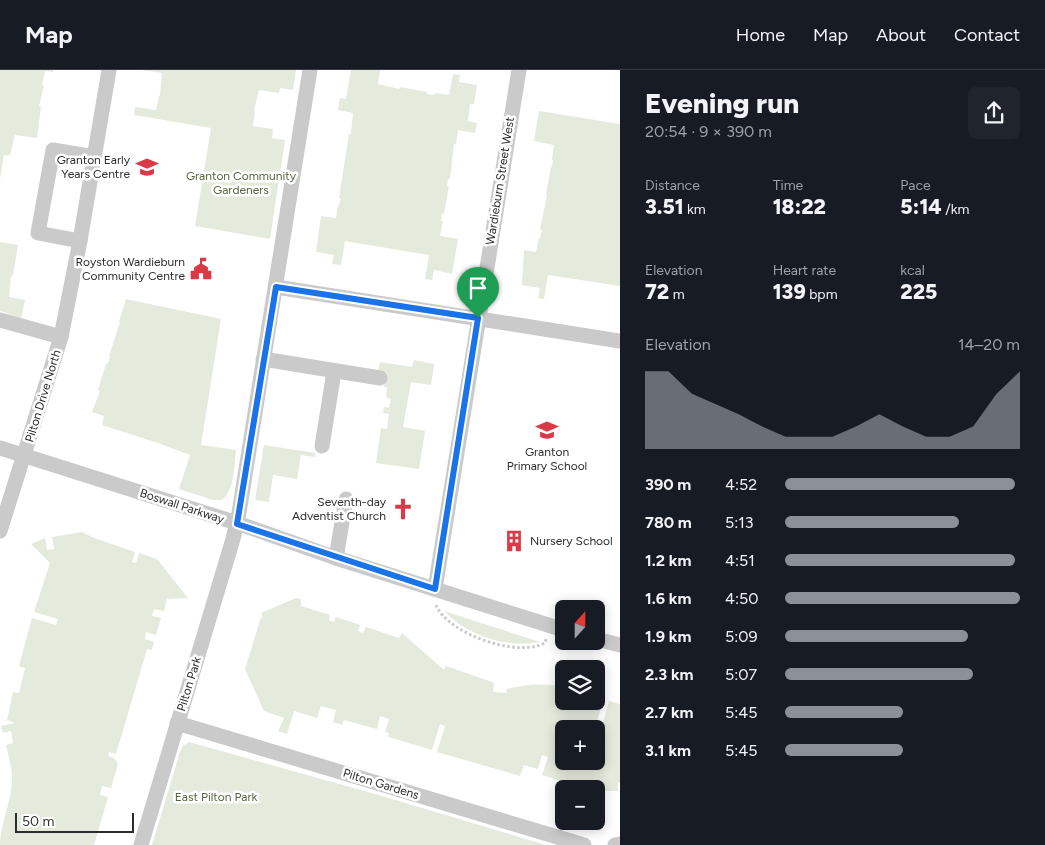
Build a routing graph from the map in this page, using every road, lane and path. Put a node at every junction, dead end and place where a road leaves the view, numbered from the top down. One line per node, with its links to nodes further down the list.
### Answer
1 (109, 70): 4 (street, Pilton Drive North)
2 (310, 70): 6 (street, Pilton Park)
3 (519, 70): 7 (street, Wardieburn Street West)
4 (95, 157): 5 (street, Pilton Drive North); 5 (street)
5 (80, 241): 9 (street, Pilton Drive North)
6 (276, 287): 7 (street); 11 (street, Pilton Park)
7 (478, 318): 10 (street); 21 (street, Wardieburn Street West)
8 (0, 320): 9 (street, Pilton Drive North)
9 (61, 337): 16 (street, Pilton Drive North)
10 (620, 341)
11 (263, 359): 12 (street); 18 (street, Pilton Park)
12 (334, 372): 13 (street); 14 (street)
13 (380, 378)
14 (322, 446)
15 (0, 448): 16 (street, Boswall Parkway)
16 (25, 455): 18 (street, Boswall Parkway); 19 (street, Pilton Drive North)
17 (346, 499): 20 (street)
18 (237, 524): 20 (street, Boswall Parkway); 26 (street, Pilton Park)
19 (0, 531)
20 (336, 558): 21 (street, Boswall Parkway)
21 (435, 589): 22 (street, Boswall Parkway); 23 (path)
22 (555, 627)
23 (555, 630)
24 (605, 641): 25 (street)
25 (620, 645)
26 (177, 723): 28 (street, Pilton Park); 29 (street, Pilton Gardens)
27 (620, 844): 30 (street)
28 (141, 845)
29 (584, 845)
30 (615, 845)

